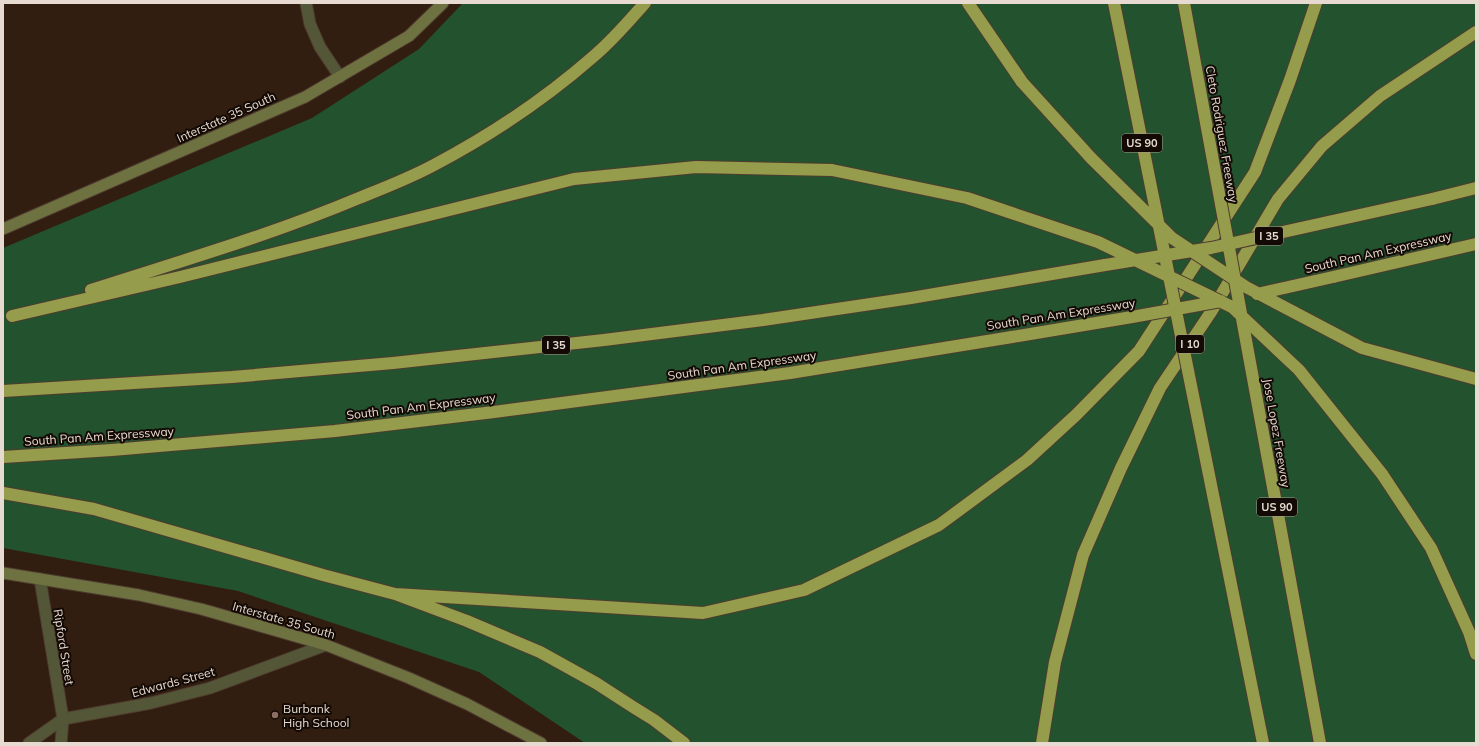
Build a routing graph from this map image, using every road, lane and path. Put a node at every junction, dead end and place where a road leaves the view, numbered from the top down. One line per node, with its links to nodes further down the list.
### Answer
1 (306, 3): 9 (street)
2 (443, 3): 9 (main road, Interstate 35 South)
3 (645, 3): 14 (highway)
4 (968, 3): 15 (highway, bridge)
5 (1114, 3): 30 (highway, US 90, bridge)
6 (1184, 3): 13 (highway, Cleto Rodriguez Freeway / US 90, bridge)
7 (1316, 3): 21 (highway)
8 (1476, 32): 29 (highway, I 10)
9 (340, 77): 11 (main road, Interstate 35 South)
10 (1476, 188): 16 (highway, I 35, bridge)
11 (3, 229)
12 (1476, 244): 17 (highway, South Pan Am Expressway, bridge)
13 (1233, 270): 31 (highway, Jose Lopez Freeway / US 90, bridge)
14 (7, 317): 23 (highway, bridge)
15 (1476, 379)
16 (3, 391)
17 (3, 457)
18 (3, 493): 21 (highway)
19 (3, 573): 20 (main road, Interstate 35 South)
20 (40, 579): 22 (main road, Interstate 35 South); 24 (street, Ripford Street)
21 (395, 594): 28 (highway)
22 (326, 645): 24 (street, Edwards Street); 27 (main road, Interstate 35 South)
23 (1476, 654)
24 (63, 719): 25 (street, Edwards Street); 26 (street, Ripford Street)
25 (29, 743)
26 (61, 743)
27 (541, 743)
28 (684, 743)
29 (1042, 743)
30 (1263, 743)
31 (1320, 743)

